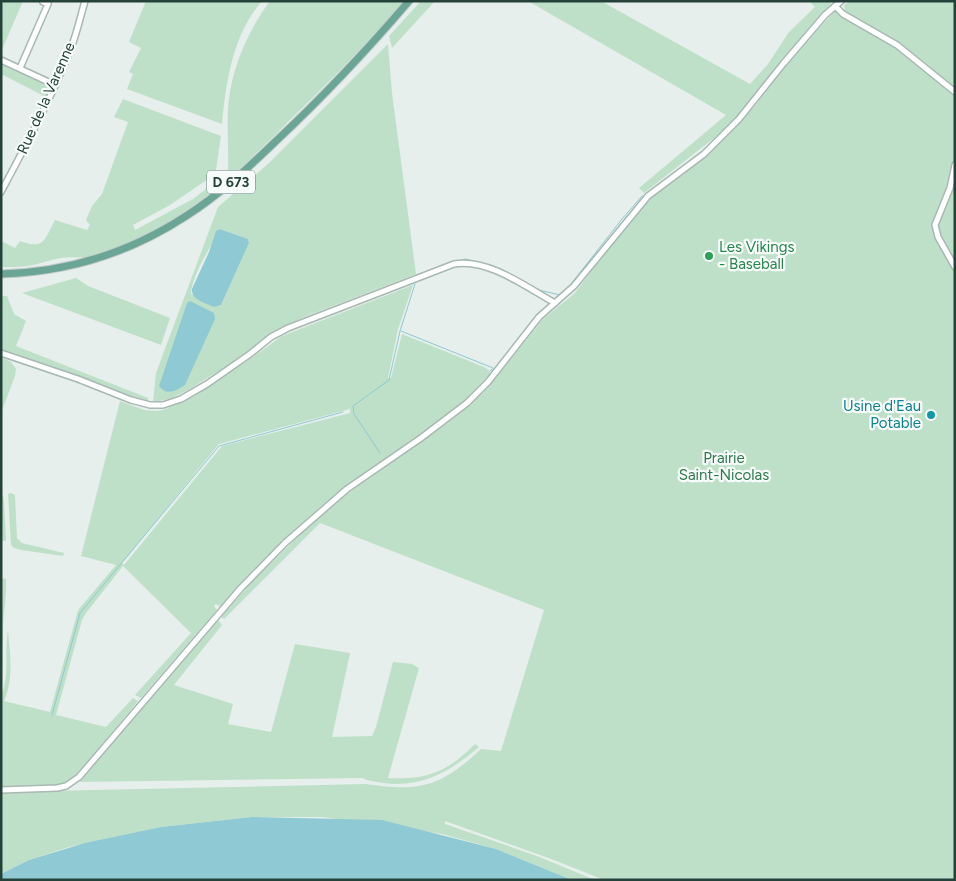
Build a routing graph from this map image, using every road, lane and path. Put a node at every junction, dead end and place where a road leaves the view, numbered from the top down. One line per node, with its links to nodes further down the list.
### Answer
1 (85, 1): 7 (street, Rue de la Varenne)
2 (409, 1): 12 (main road, D 673)
3 (43, 2): 6 (street)
4 (837, 3): 8 (street); 13 (street)
5 (1, 60): 6 (street)
6 (20, 68): 7 (street)
7 (55, 85): 10 (street, Rue de la Varenne)
8 (955, 92)
9 (955, 165): 11 (street)
10 (1, 192)
11 (955, 268)
12 (1, 274)
13 (555, 303): 14 (street); 15 (street)
14 (1, 353)
15 (1, 790)

